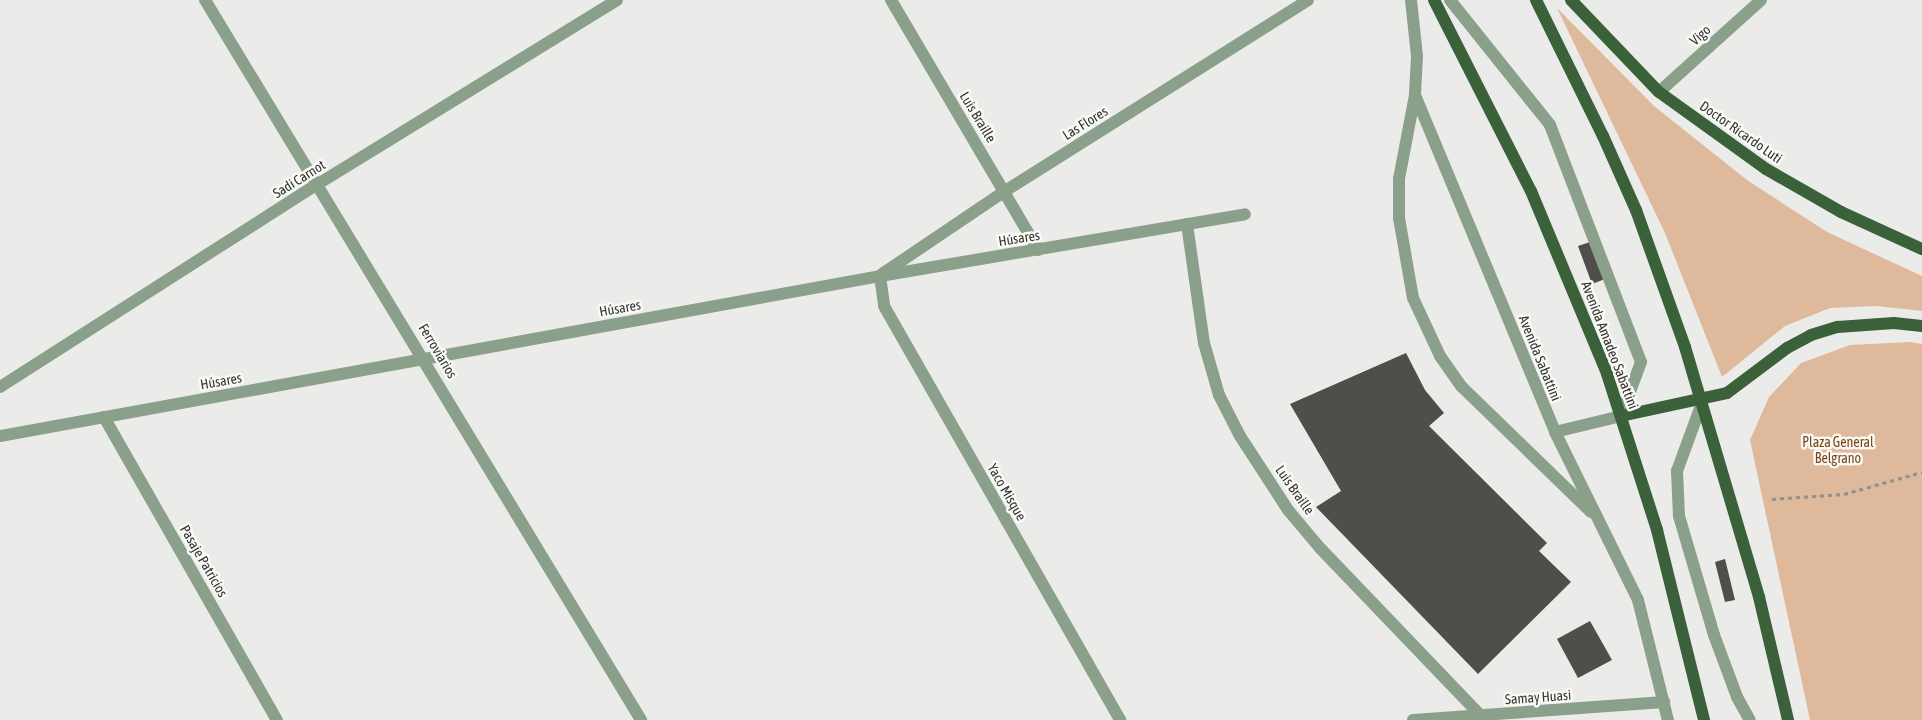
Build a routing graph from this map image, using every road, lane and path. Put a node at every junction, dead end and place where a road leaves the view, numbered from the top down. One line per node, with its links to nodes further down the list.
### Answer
1 (205, 0): 13 (street, Ferroviarios)
2 (617, 0): 13 (street, Sadi Carnot)
3 (891, 0): 14 (street, Luis Braille)
4 (1308, 0): 14 (street, Las Flores)
5 (1411, 0): 12 (street, Avenida Sabattini)
6 (1434, 0): 24 (main road, Avenida Amadeo Sabattini)
7 (1450, 0): 24 (street)
8 (1536, 0): 23 (main road)
9 (1571, 0): 11 (main road, Doctor Ricardo Luti)
10 (1761, 0): 11 (street, Vigo)
11 (1659, 92): 17 (main road, Doctor Ricardo Luti)
12 (1416, 96): 26 (street, Avenida Sabattini); 30 (street)
13 (318, 184): 21 (street, Ferroviarios); 22 (street, Sadi Carnot)
14 (1006, 191): 18 (street, Luis Braille); 19 (street, Las Flores)
15 (1245, 214): 16 (street, Húsares)
16 (1187, 224): 18 (street, Húsares); 32 (street, Luis Braille)
17 (1922, 249)
18 (1038, 250): 19 (street, Húsares)
19 (880, 276): 21 (street, Húsares); 35 (street, Yaco Misque)
20 (1922, 326): 23 (main road)
21 (425, 360): 25 (street, Húsares); 34 (street, Ferroviarios)
22 (0, 387)
23 (1703, 400): 24 (main road); 39 (street); 40 (main road)
24 (1621, 416): 26 (street); 38 (main road, Avenida Amadeo Sabattini)
25 (104, 417): 27 (street, Húsares); 33 (street, Pasaje Patricios)
26 (1554, 432): 30 (street, Avenida Sabattini)
27 (0, 436)
28 (1922, 472): 29 (path)
29 (1772, 499)
30 (1601, 521): 31 (street, Avenida Sabattini)
31 (1664, 702): 32 (street, Samay Huasi); 37 (street, Avenida Sabattini)
32 (1482, 717): 36 (street, Samay Huasi)
33 (277, 720)
34 (642, 720)
35 (1120, 720)
36 (1414, 720)
37 (1668, 720)
38 (1702, 720)
39 (1750, 720)
40 (1788, 720)

